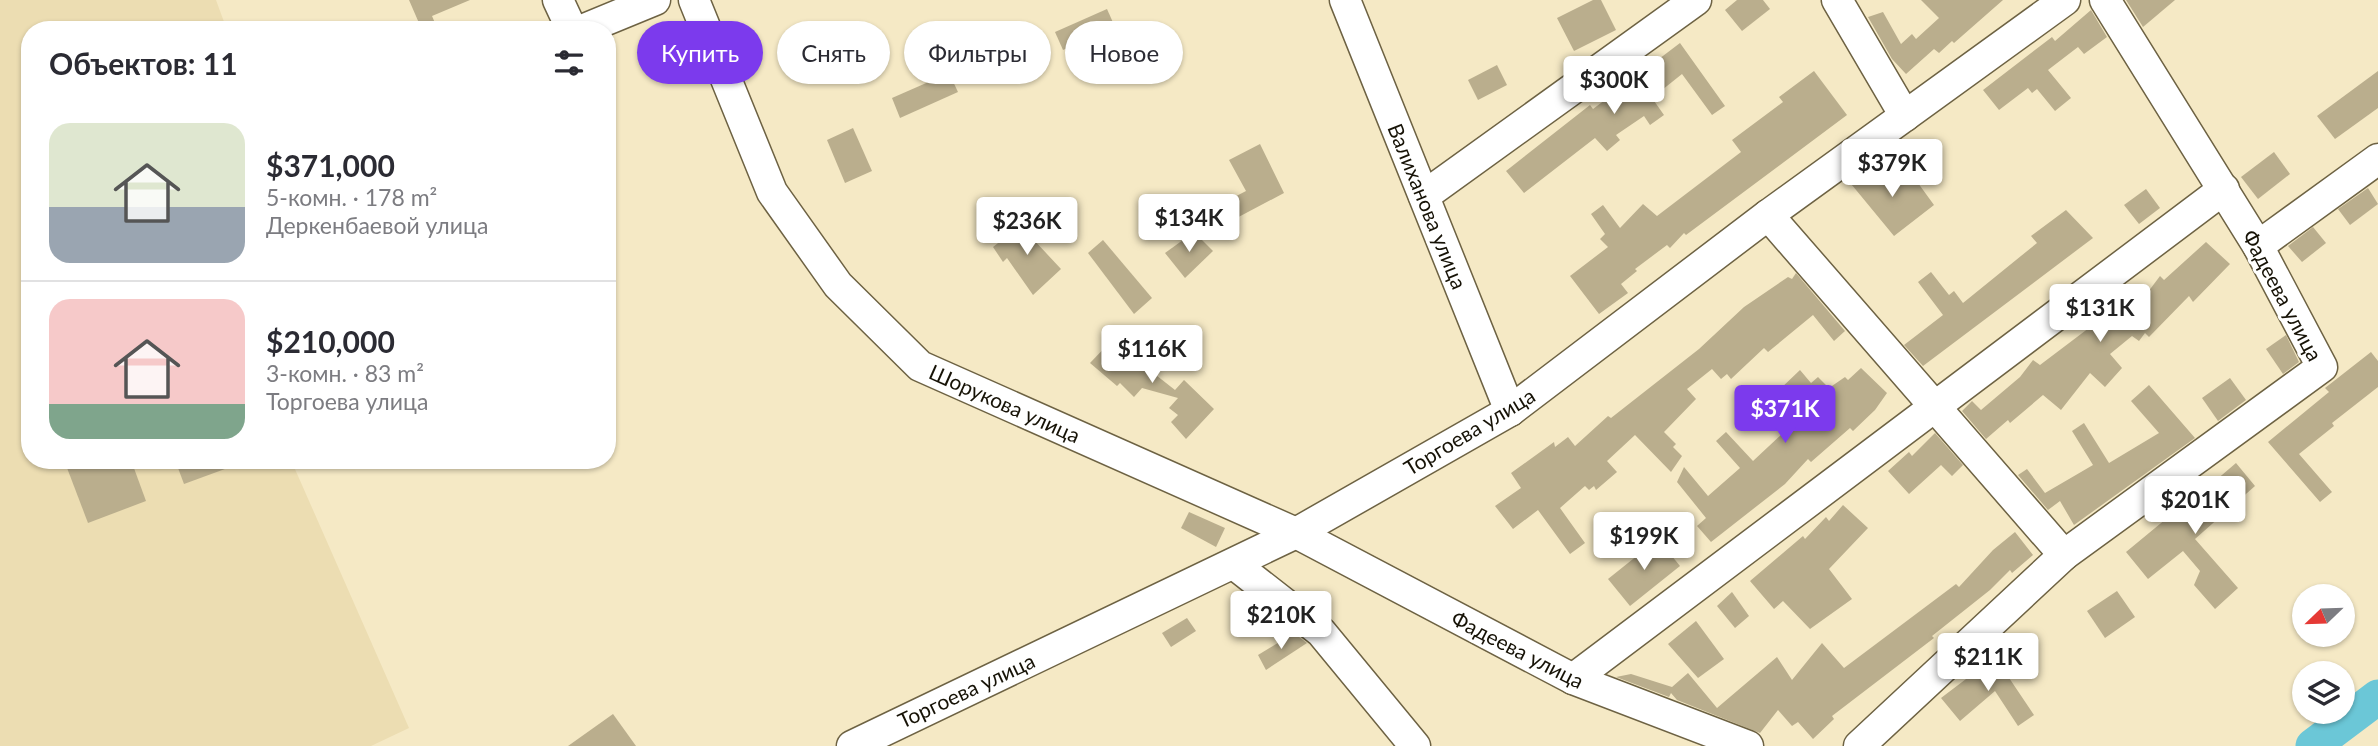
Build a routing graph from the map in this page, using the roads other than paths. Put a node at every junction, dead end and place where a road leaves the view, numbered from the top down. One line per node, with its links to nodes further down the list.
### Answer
1 (558, 0): 9 (street)
2 (654, 0): 10 (street)
3 (694, 0): 19 (street, Шорукова улица)
4 (1345, 0): 14 (street, Валиханова улица)
5 (1696, 0): 14 (street)
6 (1837, 0): 11 (street)
7 (2065, 0): 11 (street, Торгоева улица)
8 (2105, 0): 13 (street, Фадеева улица)
9 (568, 21)
10 (604, 21)
11 (1905, 116): 15 (street, Торгоева улица)
12 (2378, 159): 16 (street)
13 (2224, 189): 16 (street, Фадеева улица); 17 (street)
14 (1424, 196): 18 (street, Валиханова улица)
15 (1768, 215): 17 (street); 18 (street, Торгоева улица)
16 (2258, 246): 20 (street, Фадеева улица)
17 (1934, 409): 20 (street); 22 (street)
18 (1510, 411): 19 (street, Торгоева улица)
19 (1296, 533): 21 (street, Торгоева улица); 22 (street, Фадеева улица)
20 (2064, 555): 26 (street, Фадеева улица)
21 (1234, 564): 23 (street, Торгоева улица); 24 (street)
22 (1573, 679): 25 (street, Фадеева улица)
23 (862, 743)
24 (1415, 746)
25 (1748, 746)
26 (1859, 746)

